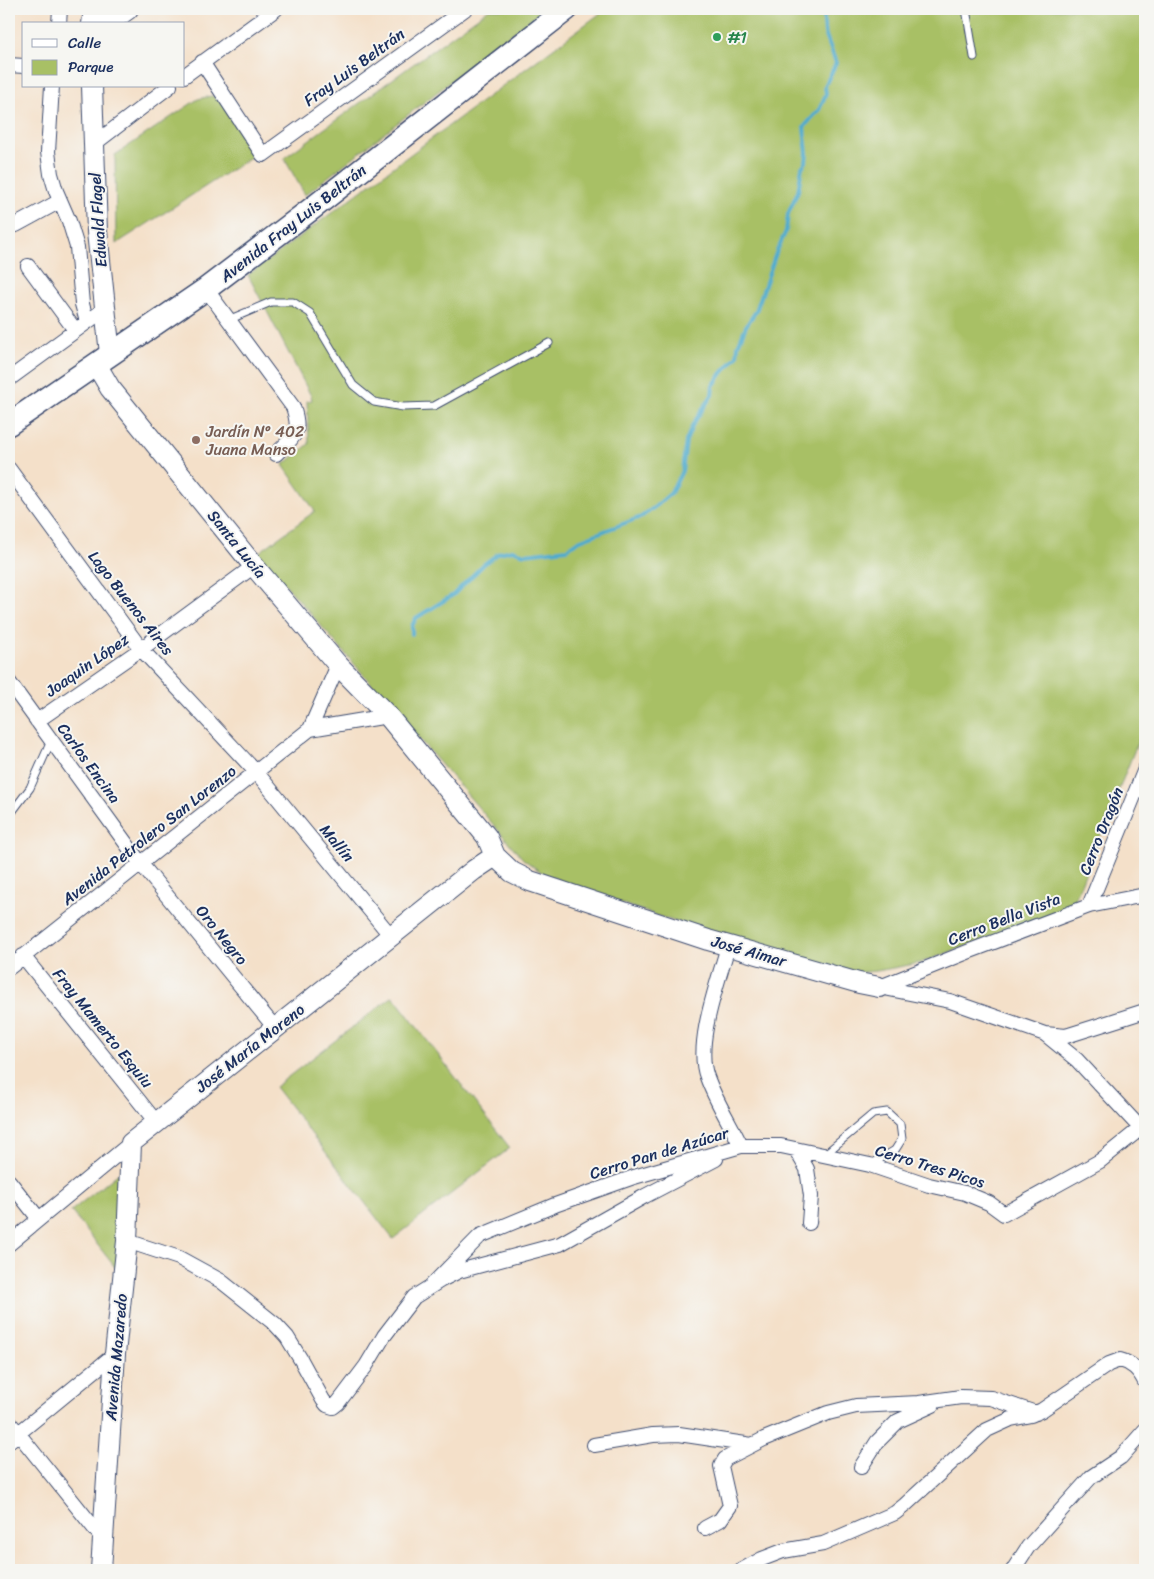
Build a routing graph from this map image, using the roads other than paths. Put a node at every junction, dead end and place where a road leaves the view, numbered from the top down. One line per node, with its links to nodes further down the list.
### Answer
1 (60, 9): 7 (street)
2 (94, 9): 8 (street)
3 (276, 9): 10 (street)
4 (465, 9): 10 (street, Fray Luis Beltrán)
5 (567, 9): 21 (main road, Avenida Fray Luis Beltrán)
6 (966, 9): 9 (lane)
7 (58, 22)
8 (92, 22)
9 (974, 57)
10 (202, 62): 13 (street)
11 (9, 65): 12 (street)
12 (22, 66)
13 (185, 75)
14 (52, 88): 18 (street, Edwald Flagel)
15 (92, 88): 17 (street, Edwald Flagel)
16 (167, 88): 17 (street)
17 (94, 144): 22 (street, Edwald Flagel)
18 (60, 201): 19 (street); 24 (street, Edwald Flagel)
19 (9, 226)
20 (28, 266): 25 (street)
21 (206, 289): 23 (street); 27 (main road, Avenida Fray Luis Beltrán)
22 (105, 309): 24 (street); 27 (street, Edwald Flagel)
23 (228, 320): 26 (lane); 30 (street)
24 (87, 322): 25 (street)
25 (75, 330): 28 (street)
26 (549, 343)
27 (103, 359): 29 (main road, Avenida Fray Luis Beltrán); 32 (street, Santa Lucía)
28 (11, 373)
29 (9, 424)
30 (276, 454)
31 (9, 469): 33 (street, Lago Buenos Aires)
32 (254, 566): 33 (street, Joaquin López); 34 (street, Santa Lucía)
33 (141, 649): 37 (street, Joaquin López); 41 (street, Lago Buenos Aires)
34 (338, 665): 36 (street, Santa Lucía); 38 (street, Avenida Petrolero San Lorenzo)
35 (9, 682): 37 (street, Carlos Encina)
36 (388, 716): 38 (street); 43 (street, José Aimar)
37 (37, 721): 39 (street, Carlos Encina)
38 (310, 729): 41 (street, Avenida Petrolero San Lorenzo)
39 (51, 741): 42 (lane); 44 (street, Carlos Encina)
40 (1145, 769): 46 (street, Cerro Dragón)
41 (257, 773): 44 (street, Avenida Petrolero San Lorenzo); 47 (street, Mallín)
42 (9, 816)
43 (495, 856): 47 (street, José María Moreno); 48 (street, José Aimar)
44 (141, 864): 49 (street, Avenida Petrolero San Lorenzo); 53 (street, Oro Negro)
45 (1145, 895): 46 (street, Cerro Bella Vista)
46 (1089, 906): 51 (street, Cerro Bella Vista)
47 (391, 936): 53 (street, José María Moreno)
48 (728, 946): 51 (street, José Aimar); 58 (street)
49 (23, 956): 50 (street, Avenida Petrolero San Lorenzo); 55 (street, Fray Mamerto Esquiu)
50 (9, 968)
51 (879, 987): 54 (street, José Aimar)
52 (1145, 1011): 54 (street)
53 (276, 1028): 55 (street, José María Moreno)
54 (1045, 1034): 56 (street, José Aimar)
55 (156, 1122): 57 (street, José María Moreno)
56 (1143, 1131): 61 (street, Cerro Tres Picos)
57 (131, 1143): 63 (street, José María Moreno); 65 (street, Avenida Mazaredo)
58 (741, 1146): 59 (street, Cerro Tres Picos); 67 (street, Cerro Pan de Azúcar); 67 (street, Cerro Pan de Azúcar)
59 (796, 1150): 60 (street, Cerro Tres Picos); 64 (street)
60 (825, 1154): 61 (street, Cerro Tres Picos); 61 (lane)
61 (870, 1165)
62 (9, 1181): 63 (street)
63 (39, 1220): 66 (street, José María Moreno)
64 (809, 1223)
65 (127, 1241): 67 (street, Cerro Pan de Azúcar); 68 (street, Avenida Mazaredo)
66 (9, 1244)
67 (430, 1287)
68 (115, 1354): 74 (street); 79 (street, Avenida Mazaredo)
69 (1145, 1382): 71 (street)
70 (942, 1400): 71 (street); 76 (street); 77 (street)
71 (1036, 1413): 82 (street)
72 (9, 1422): 74 (street)
73 (1145, 1430): 80 (street)
74 (13, 1437): 79 (street)
75 (594, 1444): 76 (street)
76 (752, 1445): 78 (street)
77 (861, 1467)
78 (705, 1528)
79 (103, 1539): 81 (street, Avenida Mazaredo)
80 (1028, 1547): 83 (street); 84 (street)
81 (101, 1570)
82 (742, 1570)
83 (1013, 1570)
84 (1023, 1570)

